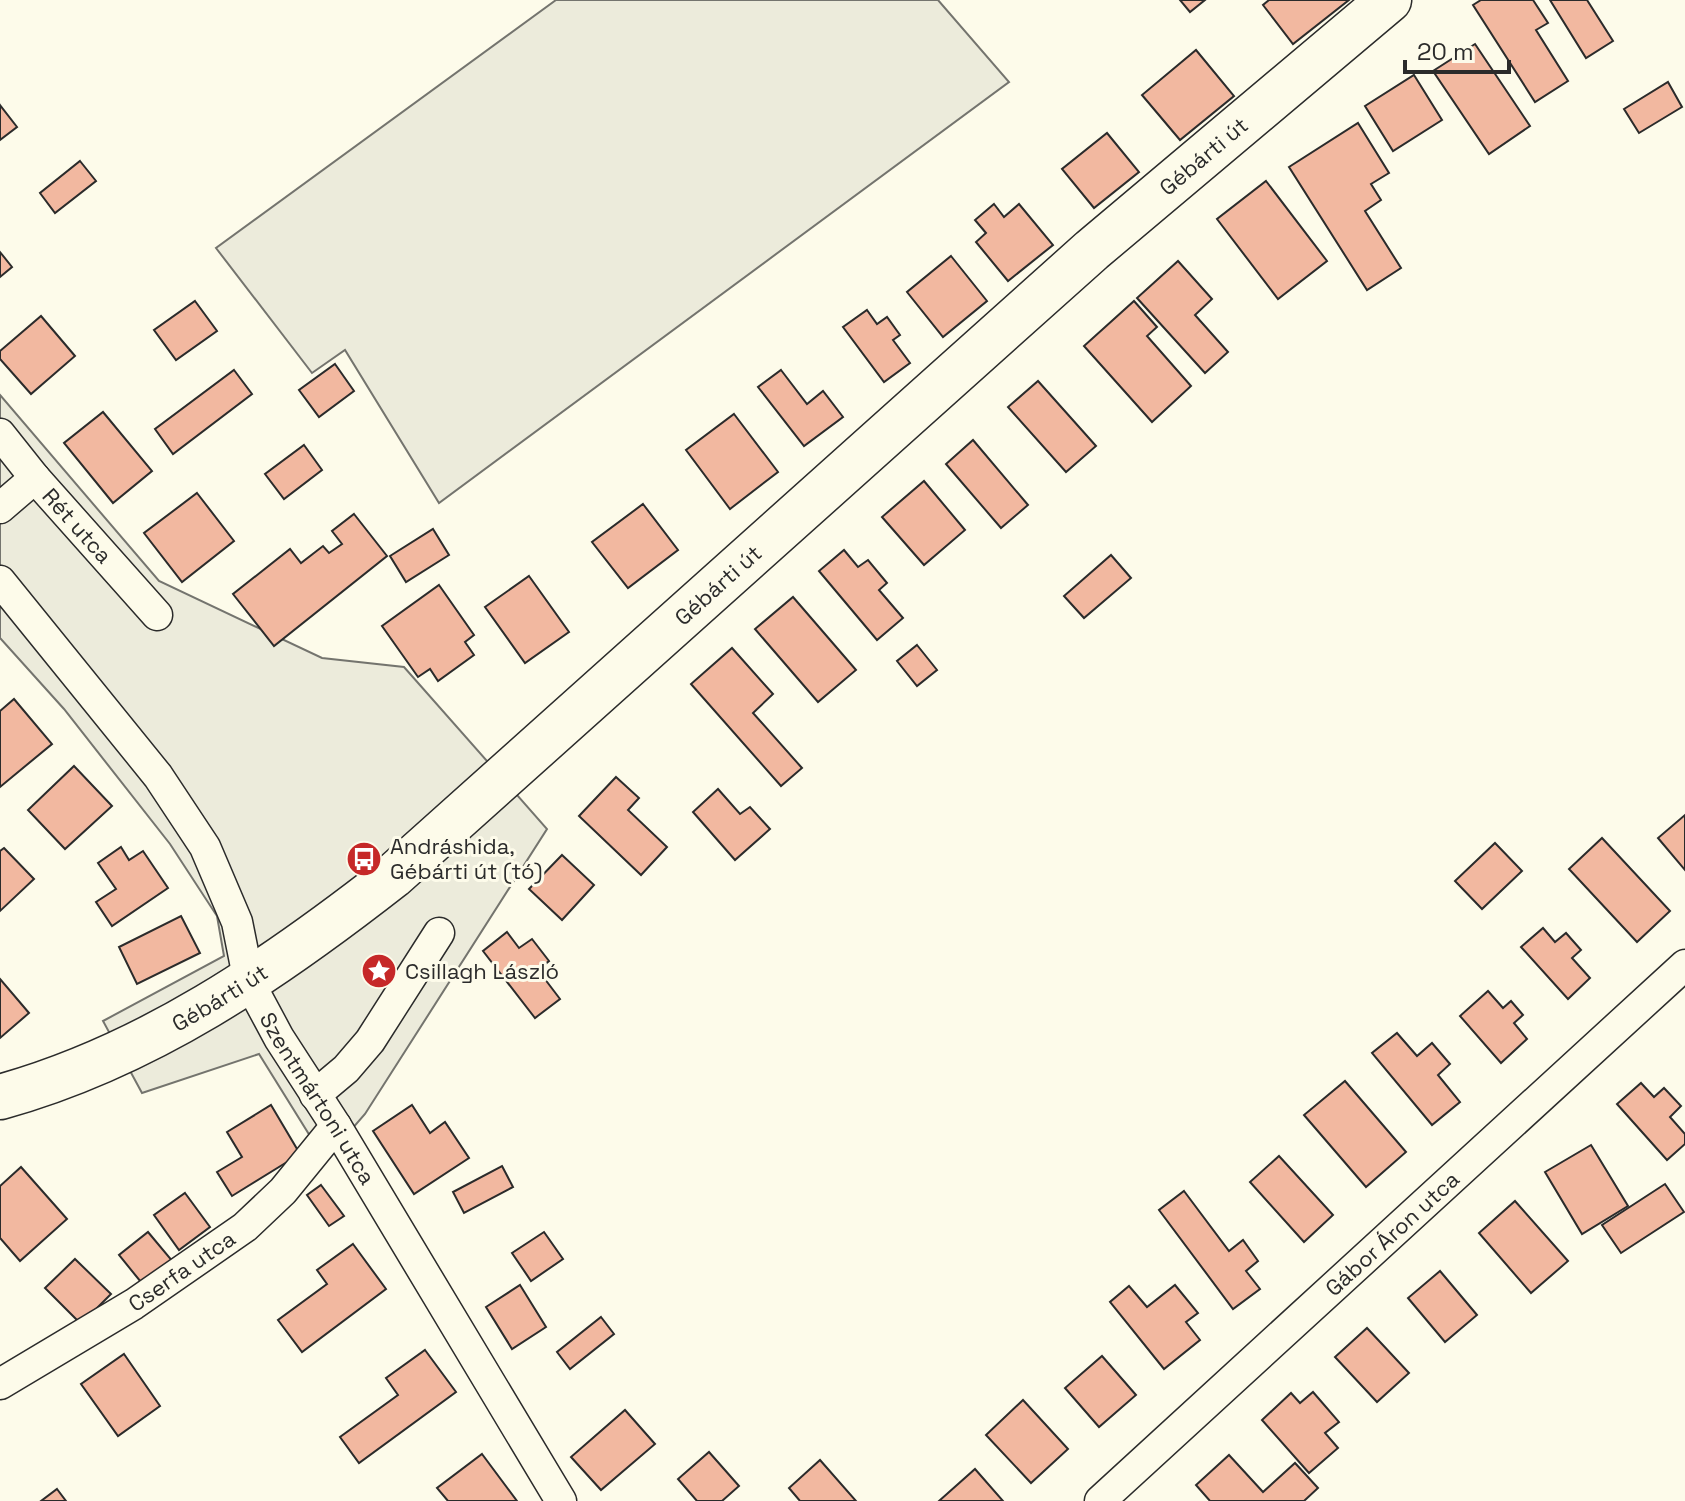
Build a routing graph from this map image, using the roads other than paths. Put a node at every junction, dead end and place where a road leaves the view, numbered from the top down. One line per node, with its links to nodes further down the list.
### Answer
1 (1389, 0): 9 (main road, Gébárti út)
2 (0, 434): 3 (street, Rét utca)
3 (35, 478): 4 (street); 6 (street, Rét utca)
4 (0, 508)
5 (0, 581): 9 (street, Szentmártoni utca)
6 (157, 615)
7 (439, 933): 10 (street)
8 (1685, 965): 15 (street, Gábor Áron utca)
9 (249, 982): 10 (street, Szentmártoni utca); 11 (main road, Gébárti út)
10 (315, 1095): 12 (street, Szentmártoni utca)
11 (0, 1097)
12 (336, 1126): 13 (street, Cserfa utca); 14 (street, Szentmártoni utca)
13 (0, 1384)
14 (561, 1501)
15 (1100, 1501)

